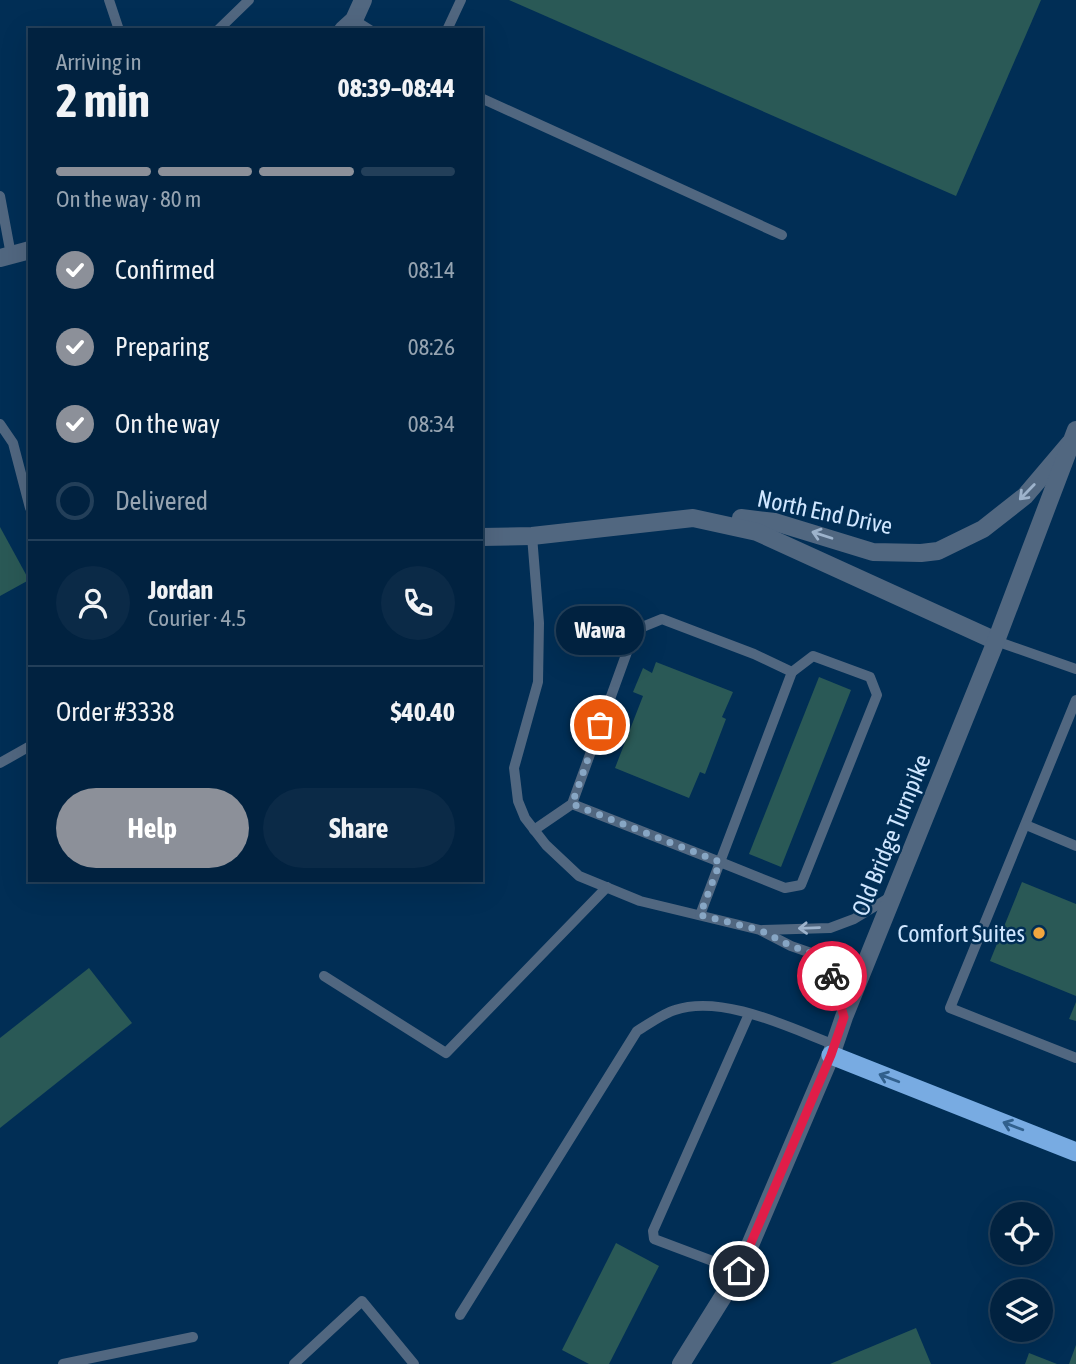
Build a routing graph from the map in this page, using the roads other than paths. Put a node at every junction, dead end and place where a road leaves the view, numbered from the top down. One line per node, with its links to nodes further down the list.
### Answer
1 (109, 0): 6 (lane)
2 (249, 0): 7 (lane)
3 (363, 0): 5 (street)
4 (461, 0): 8 (lane)
5 (349, 25)
6 (118, 28)
7 (220, 28)
8 (448, 28)
9 (483, 99): 11 (lane)
10 (0, 196): 13 (lane)
11 (782, 235)
12 (28, 251): 13 (street)
13 (6, 257)
14 (0, 424): 16 (lane)
15 (1074, 435): 17 (street, North End Drive, one-way to 17); 20 (street, Old Bridge Turnpike)
16 (28, 501)
17 (693, 518): 18 (street, North End Drive); 20 (street, North End Drive)
18 (531, 536): 19 (street, North End Drive); 28 (lane)
19 (483, 537)
20 (996, 641): 21 (lane); 32 (street, Old Bridge Turnpike)
21 (1076, 669)
22 (792, 672): 26 (lane); 30 (lane); 30 (lane)
23 (1076, 700): 27 (lane)
24 (28, 747): 25 (lane)
25 (0, 763)
26 (572, 804): 28 (lane); 30 (lane)
27 (1026, 825): 29 (lane); 39 (lane)
28 (534, 830): 31 (lane)
29 (1076, 846)
30 (720, 862): 33 (lane)
31 (607, 887): 33 (lane); 35 (lane)
32 (894, 895): 34 (lane, one-way to 34); 37 (street, Old Bridge Turnpike)
33 (700, 915): 34 (lane)
34 (760, 930): 37 (lane)
35 (324, 976)
36 (749, 1014): 38 (lane); 41 (lane); 42 (lane)
37 (844, 1017): 38 (street, Old Bridge Turnpike)
38 (833, 1050): 40 (highway, one-way to 38); 41 (street, Old Bridge Turnpike)
39 (1076, 1058)
40 (1076, 1152)
41 (739, 1271): 47 (street, Old Bridge Turnpike)
42 (460, 1315)
43 (192, 1337): 45 (lane)
44 (411, 1363): 46 (lane)
45 (62, 1364)
46 (294, 1364)
47 (681, 1364)

